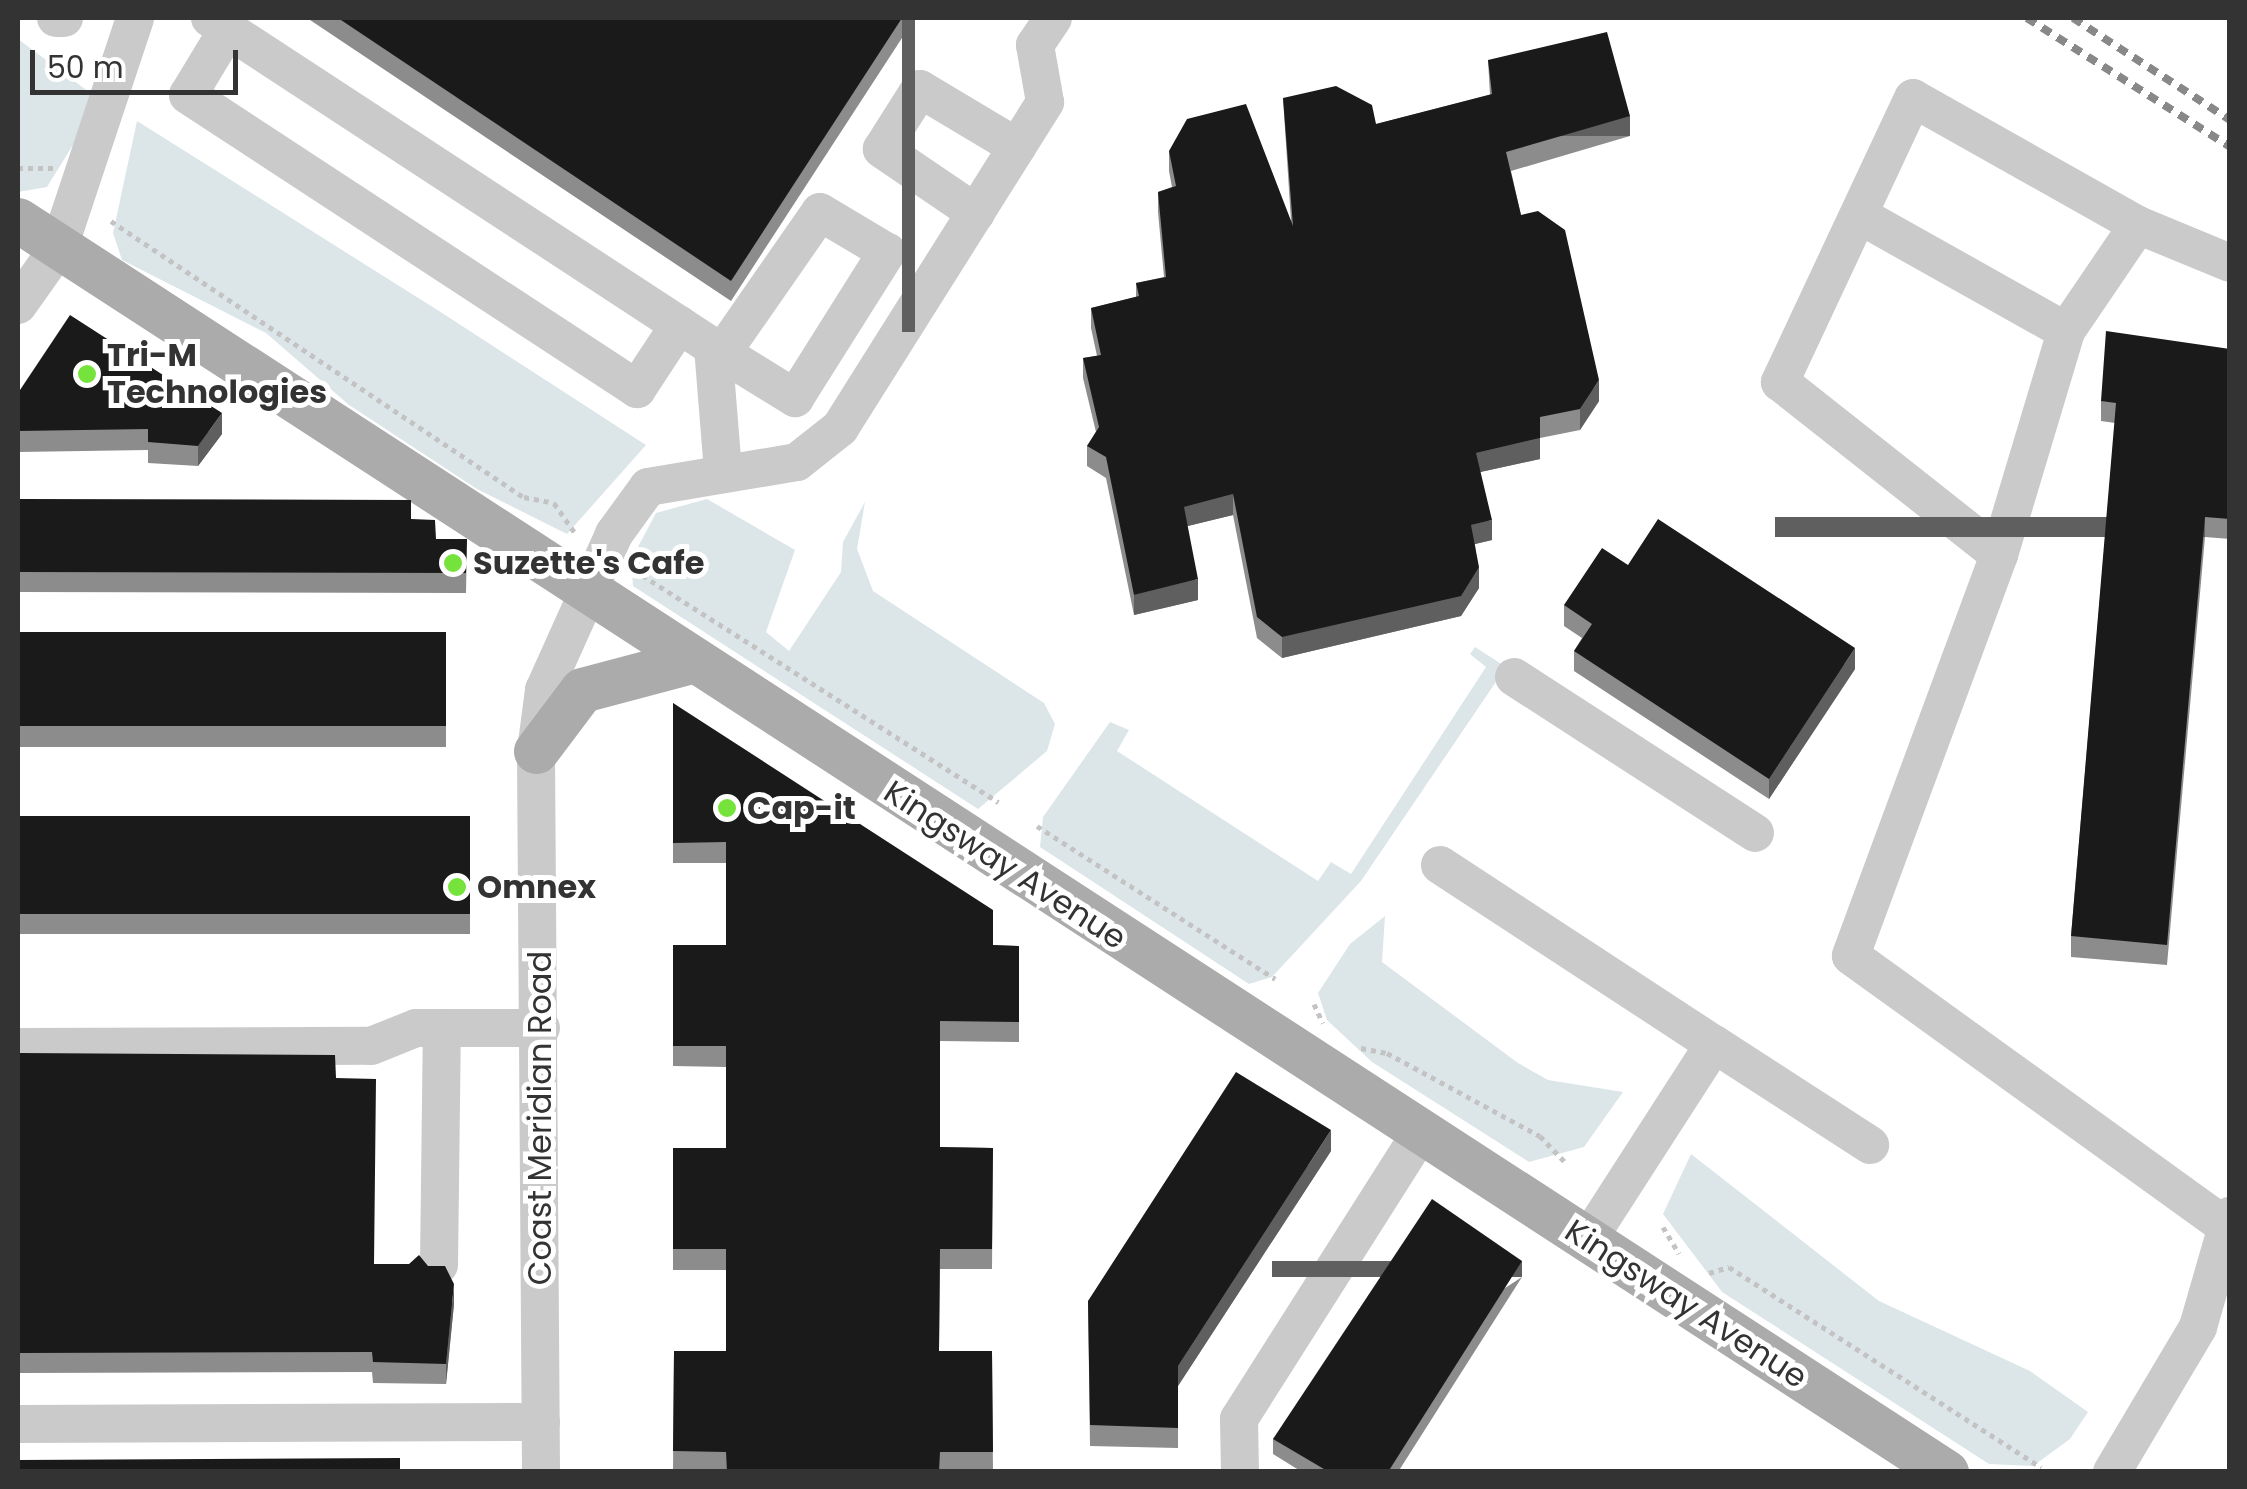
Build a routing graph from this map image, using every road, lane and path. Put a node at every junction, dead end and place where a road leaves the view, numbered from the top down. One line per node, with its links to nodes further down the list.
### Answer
1 (56, 18): 2 (street)
2 (64, 18)
3 (134, 18): 14 (street)
4 (1053, 18): 6 (street, Coast Meridian Road)
5 (219, 23): 17 (street); 17 (street)
6 (1016, 148): 9 (street, Coast Meridian Road); 9 (street)
7 (18, 168): 8 (path)
8 (60, 172)
9 (976, 213): 20 (street, Coast Meridian Road)
10 (1858, 216): 13 (street); 18 (street); 22 (street)
11 (18, 220): 14 (main road, Kingsway Avenue)
12 (112, 221): 21 (path)
13 (2138, 225): 15 (street); 18 (street)
14 (59, 248): 16 (street); 24 (main road, Kingsway Avenue)
15 (2230, 263)
16 (18, 304)
17 (680, 325): 19 (street)
18 (2066, 331): 22 (street)
19 (717, 350): 19 (street); 20 (street)
20 (723, 470): 24 (street, Coast Meridian Road)
21 (576, 534)
22 (1999, 555): 43 (street)
23 (628, 566): 28 (path)
24 (589, 595): 25 (main road, Kingsway Avenue); 27 (street, Coast Meridian Road)
25 (691, 661): 27 (main road); 40 (main road, Kingsway Avenue)
26 (1514, 677): 30 (street)
27 (536, 751): 35 (street, Coast Meridian Road)
28 (998, 802)
29 (1036, 826): 32 (path)
30 (1754, 833)
31 (1440, 866): 37 (street)
32 (1275, 979)
33 (1314, 1004): 36 (path)
34 (442, 1028): 35 (street); 38 (street); 46 (street)
35 (541, 1028): 47 (street, Coast Meridian Road)
36 (1340, 1036)
37 (1714, 1044): 41 (street); 45 (street)
38 (18, 1046)
39 (1356, 1046): 42 (path)
40 (1420, 1134): 45 (main road, Kingsway Avenue); 51 (street)
41 (1870, 1145)
42 (1564, 1161)
43 (2228, 1224): 53 (street)
44 (1663, 1227): 49 (path)
45 (1587, 1241): 52 (main road, Kingsway Avenue)
46 (439, 1264)
47 (541, 1422): 48 (street); 50 (street, Coast Meridian Road)
48 (18, 1424)
49 (2041, 1467)
50 (541, 1472)
51 (1240, 1472)
52 (1946, 1472)
53 (2112, 1472)

